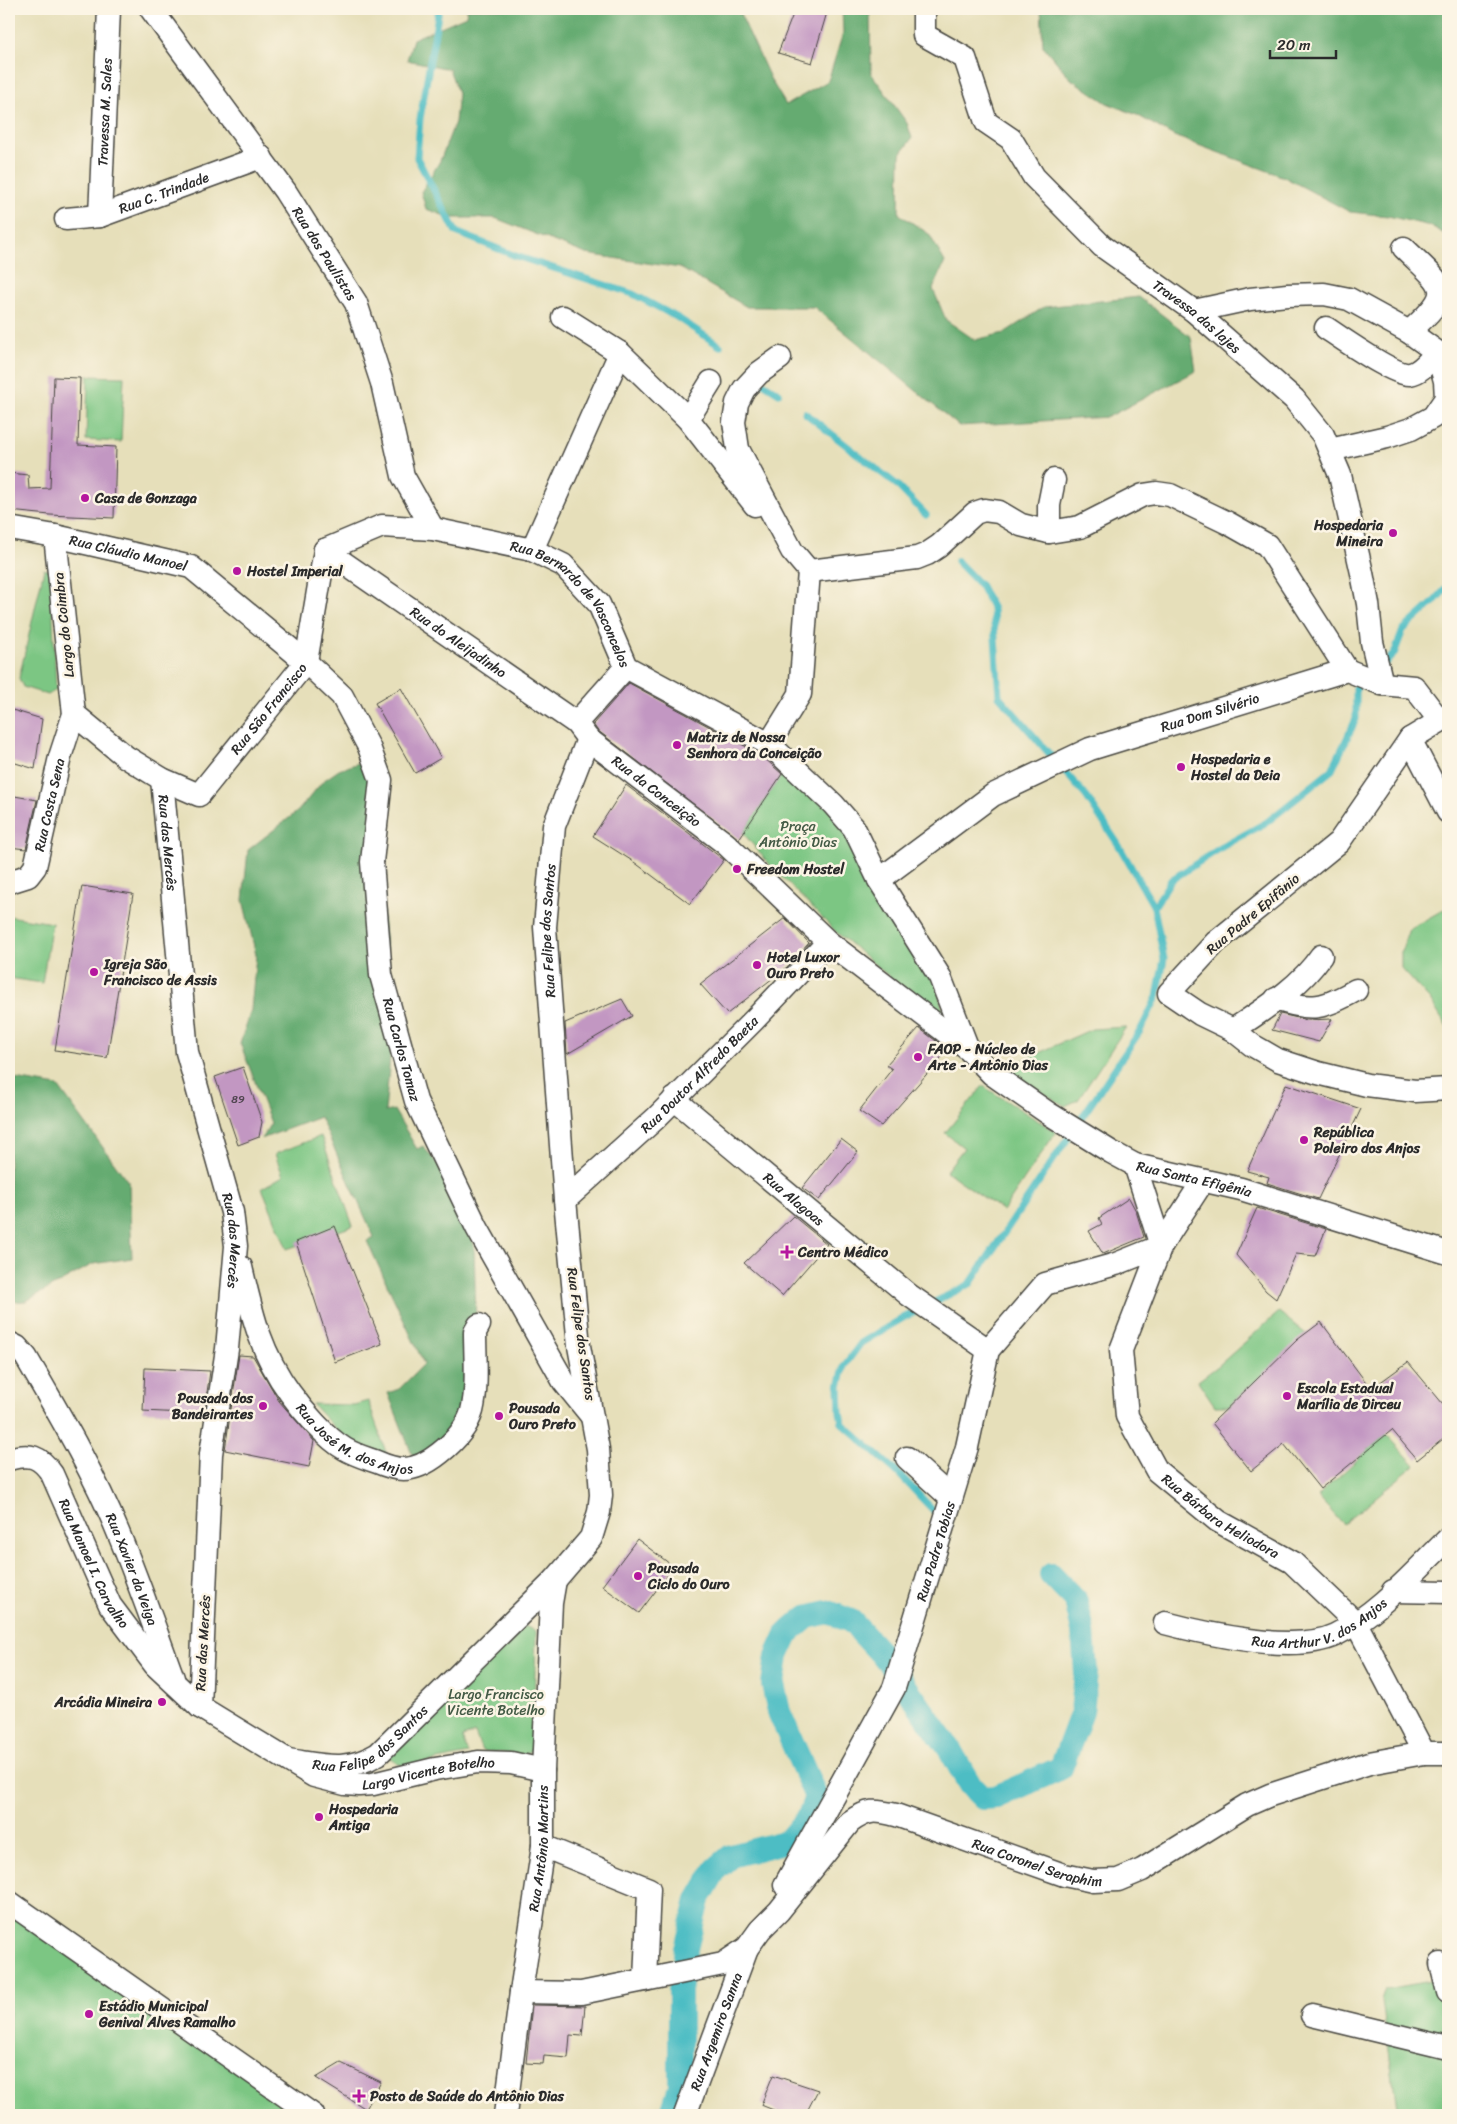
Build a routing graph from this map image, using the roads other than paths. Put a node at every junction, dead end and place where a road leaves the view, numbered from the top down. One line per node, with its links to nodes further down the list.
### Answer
1 (109, 9): 5 (street, Travessa M. Sales)
2 (151, 9): 4 (street, Rua dos Paulistas)
3 (924, 9): 8 (street, Travessa das lajes)
4 (261, 157): 5 (street, Rua C. Trindade); 20 (street, Rua dos Paulistas)
5 (100, 216): 6 (street, Rua C. Trindade)
6 (66, 219)
7 (1404, 248): 11 (street)
8 (1194, 311): 11 (street); 17 (street, Travessa das lajes)
9 (563, 317): 13 (street)
10 (1326, 328): 12 (street)
11 (1409, 332): 12 (street)
12 (1437, 352): 17 (street)
13 (620, 353): 16 (street); 24 (street)
14 (780, 358): 25 (street)
15 (710, 382): 16 (street)
16 (688, 419): 25 (street)
17 (1330, 450): 30 (street, Travessa das lajes)
18 (1054, 480): 21 (street)
19 (9, 528): 22 (street, Rua Cláudio Manoel)
20 (433, 529): 23 (street, Rua Bernardo de Vasconcelos); 24 (street, Rua Bernardo de Vasconcelos)
21 (1049, 532): 26 (street); 29 (street)
22 (55, 536): 27 (street, Rua Cláudio Manoel); 31 (street, Largo do Coimbra)
23 (326, 550): 27 (street, Rua São Francisco); 32 (street, Rua do Aleijadinho)
24 (532, 550): 28 (street, Rua Bernardo de Vasconcelos)
25 (792, 551): 26 (street)
26 (808, 571): 34 (street)
27 (306, 662): 35 (street, Rua São Francisco); 56 (street, Rua Carlos Tomaz)
28 (626, 667): 32 (street); 34 (street, Rua Bernardo de Vasconcelos)
29 (1347, 670): 30 (street); 37 (street, Rua Dom Silvério)
30 (1382, 684): 33 (street)
31 (74, 714): 35 (street); 38 (street, Rua Costa Sena)
32 (582, 731): 39 (street, Rua da Conceição); 49 (street, Rua Felipe dos Santos)
33 (1410, 739): 36 (street); 43 (street, Rua Padre Epifânio)
34 (769, 744): 37 (street, Rua Bernardo de Vasconcelos)
35 (162, 779): 50 (street, Rua das Mercês)
36 (1448, 812)
37 (879, 880): 44 (street)
38 (9, 882)
39 (828, 942): 44 (street); 46 (street, Rua Doutor Alfredo Baeta)
40 (1321, 956): 42 (street)
41 (1356, 990): 42 (street)
42 (1276, 999): 43 (street)
43 (1233, 1030): 45 (street, Rua Padre Epifânio)
44 (968, 1049): 47 (street, Rua Santa Efigênia)
45 (1448, 1089)
46 (674, 1100): 49 (street, Rua Doutor Alfredo Baeta); 55 (street, Rua Alagoas)
47 (1134, 1165): 48 (street, Rua Santa Efigênia); 51 (street)
48 (1203, 1180): 51 (street, Rua Bárbara Heliodora); 52 (street, Rua Santa Efigênia)
49 (565, 1200): 56 (street, Rua Felipe dos Santos)
50 (236, 1246): 53 (street, Rua José M. dos Anjos); 67 (street, Rua das Mercês)
51 (1161, 1246): 55 (street, Rua Padre Tobias); 65 (street, Rua Bárbara Heliodora)
52 (1448, 1253)
53 (479, 1325)
54 (9, 1342): 66 (street, Rua Xavier da Veiga)
55 (988, 1350): 59 (street, Rua Padre Tobias)
56 (592, 1416): 61 (street, Rua Felipe dos Santos)
57 (907, 1458): 59 (street)
58 (9, 1459): 66 (street, Rua Manoel I. Carvalho)
59 (951, 1498): 74 (street, Rua Padre Tobias)
60 (1448, 1539): 62 (street, Rua Arthur V. dos Anjos)
61 (555, 1580): 70 (street, Rua Felipe dos Santos); 71 (street, Rua Antônio Martins)
62 (1393, 1592): 63 (street); 65 (street, Rua Arthur V. dos Anjos)
63 (1448, 1592)
64 (1165, 1623): 65 (street, Rua Arthur V. dos Anjos)
65 (1356, 1623): 68 (street, Rua Bárbara Heliodora)
66 (177, 1687): 67 (street, Rua Xavier da Veiga)
67 (200, 1707): 70 (street, Rua Xavier da Veiga)
68 (1424, 1752): 69 (street, Rua Coronel Seraphim); 74 (street, Rua Coronel Seraphim)
69 (1448, 1753)
70 (288, 1760): 71 (street, Largo Vicente Botelho)
71 (543, 1770): 72 (street, Rua Antônio Martins)
72 (543, 1846): 76 (street); 77 (street, Rua Antônio Martins)
73 (9, 1902): 81 (street)
74 (754, 1939): 76 (street, Rua Coronel Seraphim); 83 (street, Rua Argemiro Sanna)
75 (1441, 1964): 78 (street)
76 (645, 1980): 77 (street, Rua Coronel Seraphim)
77 (521, 1992): 82 (street, Rua Antônio Martins)
78 (1448, 1992)
79 (1312, 2015): 80 (street)
80 (1448, 2048)
81 (314, 2115)
82 (505, 2115)
83 (685, 2115)

